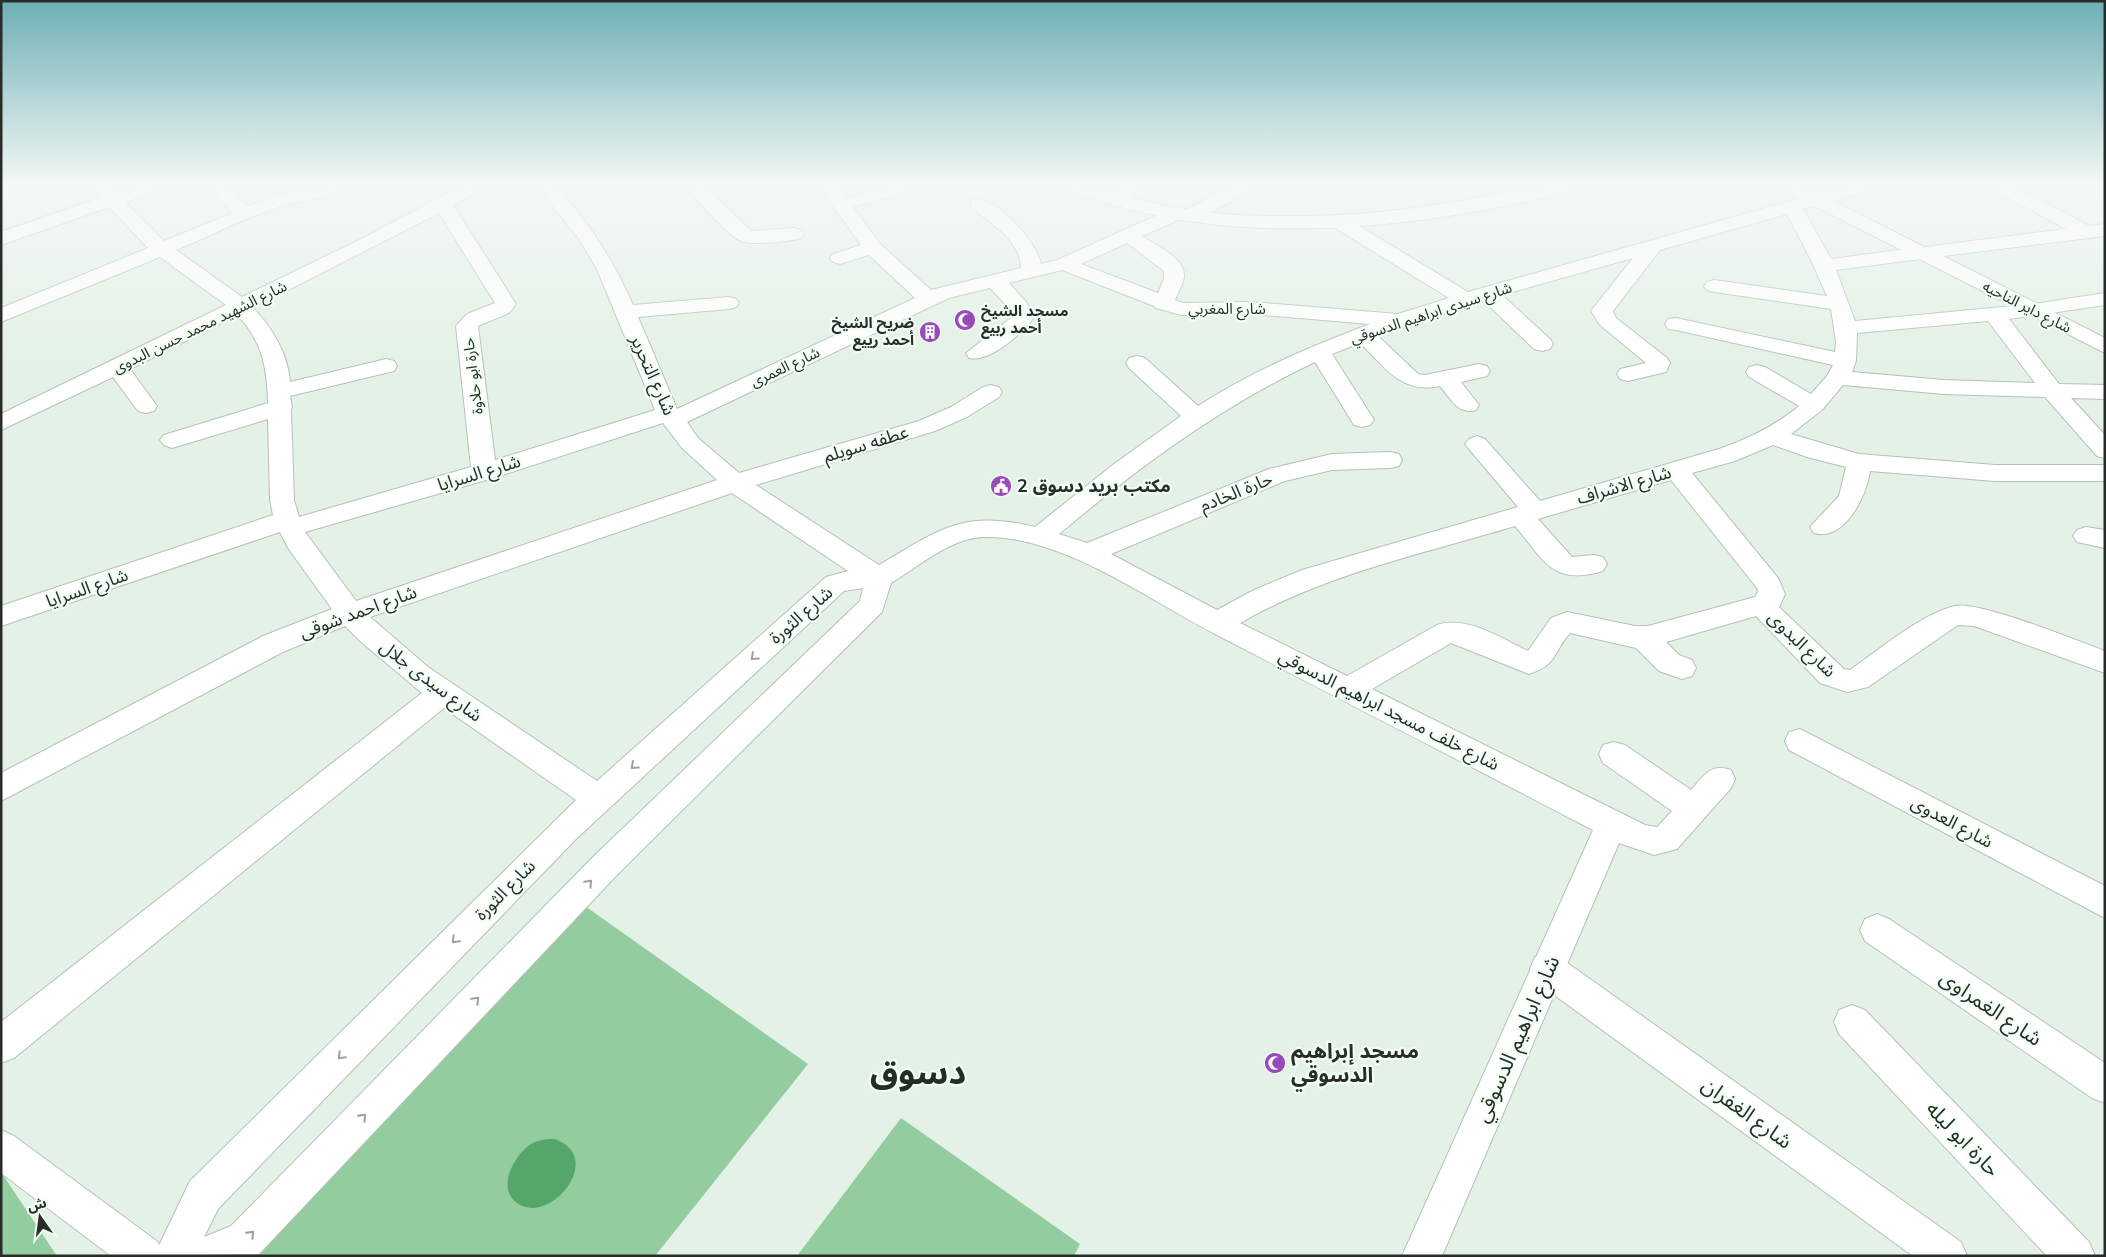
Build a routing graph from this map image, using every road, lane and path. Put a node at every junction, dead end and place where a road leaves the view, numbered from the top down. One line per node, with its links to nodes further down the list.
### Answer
1 (157, 244): 17 (street, شارع سيدى جلال)
2 (175, 244): 17 (street)
3 (366, 244): 32 (street, شارع الشهيد محمد حسن البدوى)
4 (468, 244): 71 (street, حارة ابو حلاوة)
5 (592, 244): 34 (street, شارع التحرير)
6 (870, 244): 16 (street)
7 (1022, 244): 22 (street)
8 (1111, 244): 20 (street, شارع العمرى)
9 (1140, 244): 30 (street)
10 (1374, 244): 27 (street)
11 (1659, 244): 15 (street, شارع سيدى ابراهيم الدسوقي)
12 (1813, 244): 21 (street)
13 (1902, 244): 18 (street, شارع داير الناحيه)
14 (1995, 244): 18 (street)
15 (1653, 246): 25 (street, شارع سيدى ابراهيم الدسوقي); 51 (street)
16 (873, 248): 19 (street); 26 (street)
17 (162, 249): 32 (street, شارع سيدى جلال); 36 (street)
18 (1921, 253): 21 (street); 33 (street, شارع داير الناحيه)
19 (840, 258)
20 (1064, 264): 22 (street, شارع العمرى); 30 (street, شارع المغربي)
21 (1824, 266): 31 (street)
22 (1031, 272): 23 (street, شارع العمرى)
23 (994, 280): 26 (street, شارع العمرى); 44 (street)
24 (1714, 286): 31 (street)
25 (1488, 293): 27 (street, شارع سيدى ابراهيم الدسوقي); 41 (street)
26 (929, 298): 60 (street, شارع العمرى)
27 (1465, 299): 37 (street, شارع سيدى ابراهيم الدسوقي)
28 (729, 303): 34 (street)
29 (2100, 303): 33 (street)
30 (1163, 304): 37 (street, شارع المغربي)
31 (1839, 304): 39 (street)
32 (242, 307): 47 (street, شارع الشهيد محمد حسن البدوى); 56 (street, شارع سيدى جلال)
33 (2034, 310): 35 (street); 42 (street, شارع داير الناحيه)
34 (624, 312): 60 (street, شارع التحرير)
35 (1994, 314): 39 (street); 54 (street)
36 (1, 316)
37 (1398, 320): 40 (street, شارع سيدى ابراهيم الدسوقي)
38 (1676, 324): 48 (street)
39 (1847, 328): 48 (street)
40 (1362, 333): 43 (street, شارع سيدى ابراهيم الدسوقي); 52 (street)
41 (1542, 344)
42 (2105, 347)
43 (1319, 351): 61 (street, شارع سيدى ابراهيم الدسوقي); 62 (street)
44 (977, 353)
45 (1137, 363): 61 (street)
46 (386, 366): 56 (street)
47 (118, 367): 59 (street); 63 (street, شارع الشهيد محمد حسن البدوى)
48 (1842, 369): 54 (street); 58 (street, شارع الاشراف)
49 (1479, 371): 52 (street)
50 (1757, 372): 58 (street)
51 (1628, 374)
52 (1446, 378): 57 (street)
53 (991, 392): 73 (street, عطفه سويلم)
54 (2054, 392): 55 (street); 67 (street)
55 (2105, 392)
56 (281, 399): 65 (street); 75 (street, شارع سيدى جلال)
57 (1468, 405)
58 (1814, 405): 64 (street, شارع الاشراف)
59 (146, 406)
60 (670, 417): 71 (street, شارع السرايا); 73 (street, شارع التحرير)
61 (1196, 417): 77 (street, شارع سيدى ابراهيم الدسوقي)
62 (1362, 420)
63 (1, 422)
64 (1773, 436): 69 (street); 70 (street, شارع الاشراف)
65 (172, 440)
66 (1477, 444): 74 (street)
67 (2105, 450)
68 (1390, 460): 78 (street, حارة الخادم)
69 (1859, 462): 72 (street); 76 (street)
70 (1676, 470): 74 (street, شارع الاشراف); 81 (street, شارع البدوى)
71 (484, 472): 75 (street, شارع السرايا)
72 (2105, 473)
73 (735, 483): 80 (street, شارع التحرير); 82 (street, شارع احمد شوقى)
74 (1528, 513): 79 (street); 84 (street, شارع الاشراف)
75 (288, 524): 82 (street, شارع سيدى جلال); 83 (street, شارع السرايا)
76 (1823, 526)
77 (1040, 537): 78 (street, شارع خلف مسجد ابراهيم الدسوقي); 80 (street)
78 (1088, 552): 84 (street, شارع خلف مسجد ابراهيم الدسوقي)
79 (1594, 564)
80 (879, 578): 94 (street, شارع الثورة, one-way to 94); 106 (street, one-way to 80)
81 (1764, 604): 85 (street); 86 (street, شارع البدوى)
82 (351, 614): 89 (street, شارع سيدى جلال); 93 (street, شارع احمد شوقى)
83 (1, 616)
84 (1217, 623): 88 (street, شارع خلف مسجد ابراهيم الدسوقي)
85 (1644, 638): 87 (street); 88 (street)
86 (2105, 662)
87 (1682, 668)
88 (1348, 689): 96 (street, شارع خلف مسجد ابراهيم الدسوقي)
89 (443, 692): 94 (street, شارع سيدى جلال); 101 (street)
90 (1800, 741): 97 (street, شارع العدوى)
91 (1614, 754): 95 (street)
92 (1720, 779): 95 (street, شارع خلف مسجد ابراهيم الدسوقي)
93 (1, 788)
94 (598, 798): 105 (street, شارع الثورة, one-way to 105)
95 (1694, 809): 96 (street, شارع خلف مسجد ابراهيم الدسوقي)
96 (1612, 823): 99 (street, شارع ابراهيم الدسوقي)
97 (2105, 903)
98 (1877, 930): 102 (street, شارع الغمراوى)
99 (1547, 969): 107 (street, شارع ابراهيم الدسوقي); 108 (street, شارع الغفران)
100 (1852, 1022): 109 (street, حارة ابو ليله)
101 (1, 1045)
102 (2105, 1086)
103 (1, 1149): 104 (street)
104 (144, 1256)
105 (174, 1256)
106 (208, 1256)
107 (1422, 1256)
108 (1947, 1256)
109 (2075, 1256)

